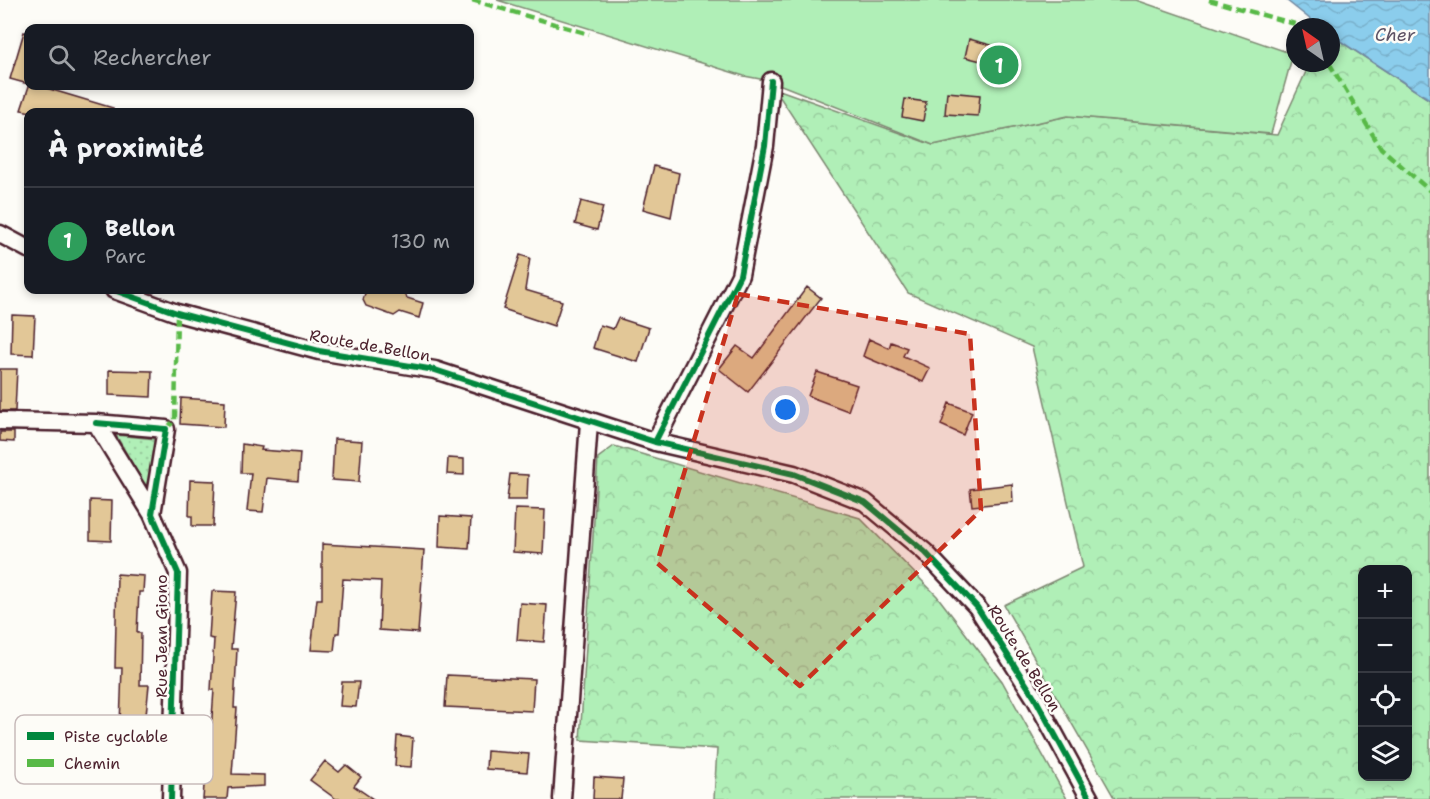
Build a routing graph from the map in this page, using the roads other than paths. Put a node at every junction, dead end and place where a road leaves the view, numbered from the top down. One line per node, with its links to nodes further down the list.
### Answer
1 (771, 81): 8 (street)
2 (2, 240): 3 (street)
3 (24, 248)
4 (125, 294): 6 (street, Route de Bellon)
5 (0, 421): 7 (street)
6 (589, 422): 8 (street, Route de Bellon); 13 (street)
7 (96, 423): 9 (street, Rue Jean Giono); 9 (street)
8 (655, 442): 14 (street, Route de Bellon)
9 (152, 514): 10 (street, Rue Jean Giono)
10 (174, 715)
11 (171, 784): 12 (street, Rue Jean Giono)
12 (171, 799)
13 (562, 799)
14 (1089, 799)

